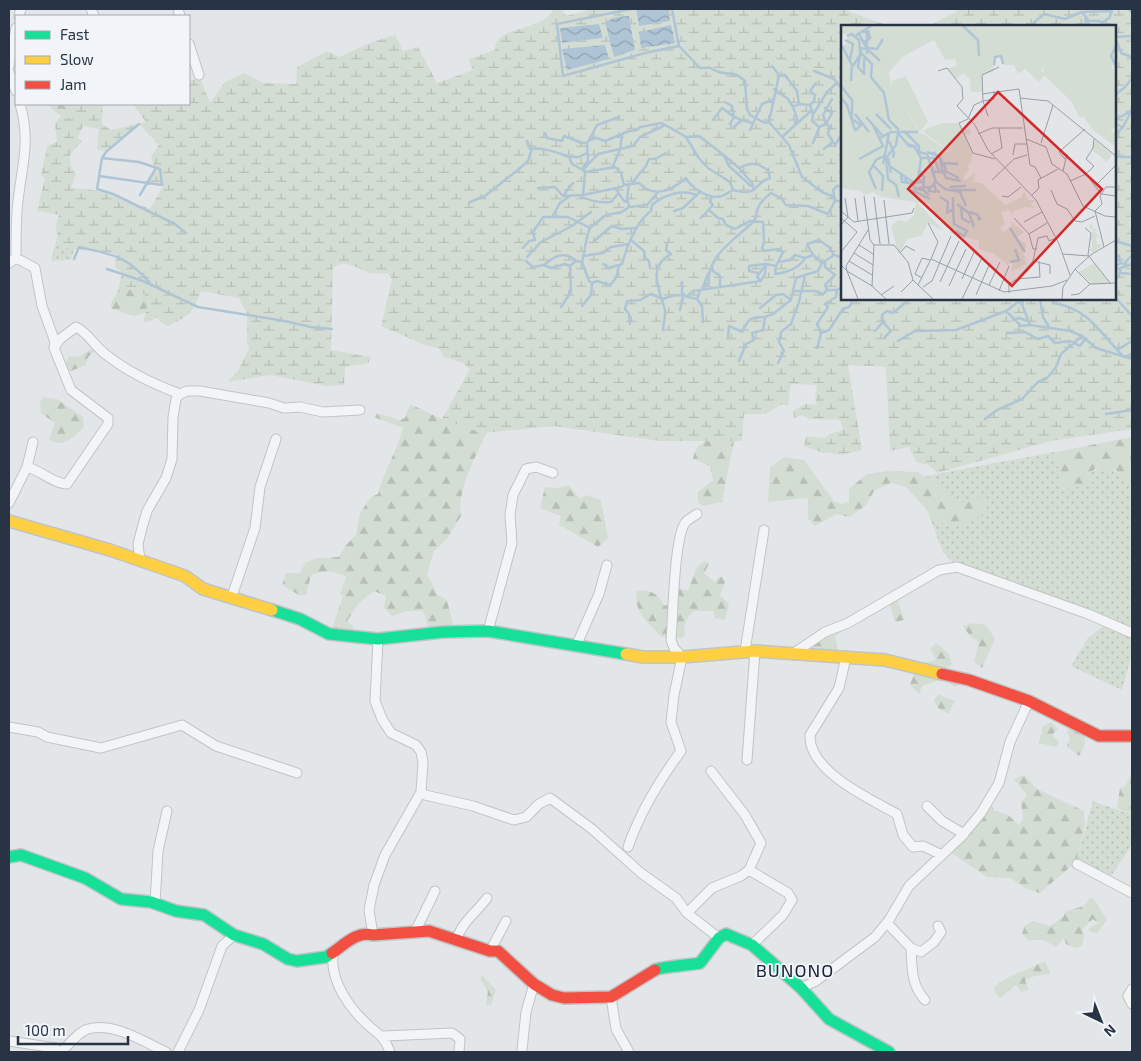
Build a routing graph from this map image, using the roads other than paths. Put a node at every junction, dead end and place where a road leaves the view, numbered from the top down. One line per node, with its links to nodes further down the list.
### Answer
1 (15, 33): 3 (street)
2 (190, 47): 5 (street)
3 (9, 66)
4 (9, 72): 6 (street)
5 (199, 75)
6 (15, 88)
7 (20, 105): 8 (street)
8 (12, 261): 9 (street)
9 (54, 348): 10 (street); 14 (street)
10 (180, 394): 11 (street); 20 (street)
11 (360, 410)
12 (276, 439): 22 (street)
13 (33, 442): 14 (street)
14 (27, 467): 16 (street)
15 (552, 473): 23 (street)
16 (9, 503)
17 (697, 514): 29 (street)
18 (9, 521): 20 (street)
19 (764, 530): 27 (street)
20 (140, 561): 22 (street)
21 (607, 565): 26 (street)
22 (232, 596): 25 (street)
23 (488, 631): 25 (street); 26 (street)
24 (1132, 633): 28 (street)
25 (378, 639): 37 (street)
26 (577, 644): 29 (street)
27 (750, 651): 28 (street); 29 (street); 34 (street)
28 (794, 653): 30 (street)
29 (682, 657): 41 (street)
30 (846, 657): 31 (street); 42 (street)
31 (1029, 701): 33 (street); 40 (street)
32 (9, 728): 36 (street)
33 (1132, 736)
34 (747, 760)
35 (711, 771): 45 (street)
36 (297, 773)
37 (421, 792): 50 (street); 56 (street)
38 (927, 806): 40 (street)
39 (167, 811): 49 (street)
40 (964, 834): 42 (street)
41 (628, 847)
42 (942, 855): 52 (street)
43 (9, 857): 49 (street)
44 (1077, 864): 47 (street)
45 (749, 870): 50 (street); 59 (street)
46 (435, 892): 54 (street)
47 (1132, 893)
48 (487, 898): 58 (street)
49 (155, 903): 55 (street)
50 (687, 913): 57 (street)
51 (506, 921): 61 (street)
52 (887, 923): 60 (street); 64 (street)
53 (938, 926): 60 (street)
54 (415, 932): 56 (street); 58 (street)
55 (234, 934): 62 (street); 74 (street)
56 (373, 935): 62 (street)
57 (719, 938): 59 (street); 66 (street)
58 (457, 939): 61 (street)
59 (752, 945): 64 (street)
60 (911, 948): 67 (street)
61 (490, 951): 63 (street)
62 (333, 954): 69 (street)
63 (534, 984): 66 (street); 71 (street)
64 (801, 988): 78 (street)
65 (1132, 989): 68 (street)
66 (611, 997): 77 (street)
67 (925, 1000)
68 (1132, 1004)
69 (384, 1036): 75 (street); 76 (street)
70 (9, 1040): 72 (street)
71 (522, 1050)
72 (60, 1052): 73 (street)
73 (166, 1052)
74 (178, 1052)
75 (390, 1052)
76 (459, 1052)
77 (629, 1052)
78 (889, 1052)

